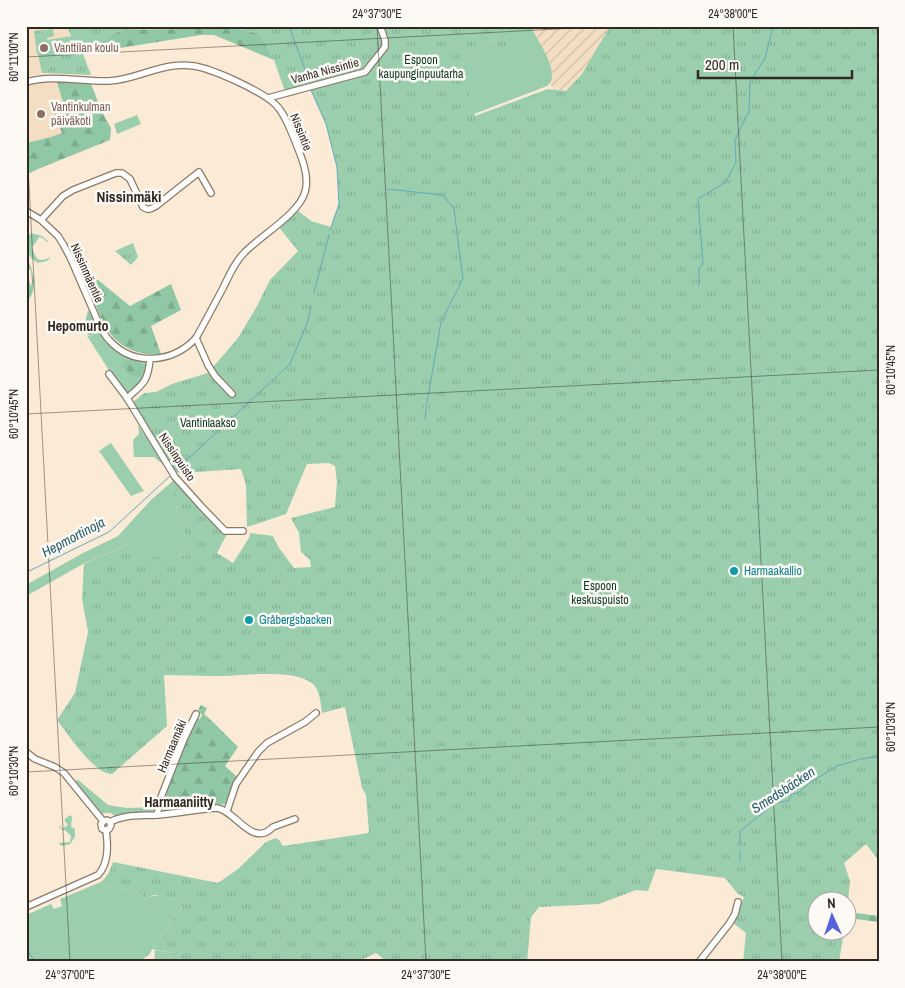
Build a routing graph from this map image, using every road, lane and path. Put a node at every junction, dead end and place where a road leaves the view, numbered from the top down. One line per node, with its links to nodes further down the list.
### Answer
1 (380, 26): 3 (street, Vanha Nissintie)
2 (26, 82): 3 (street, Nissintie)
3 (268, 98): 7 (street, Nissintie)
4 (211, 193): 6 (street)
5 (26, 211): 6 (street, Nissinmäentie)
6 (41, 220): 8 (street, Nissinmäentie)
7 (196, 338): 8 (street, Nissintie); 10 (street)
8 (150, 359): 11 (street)
9 (109, 374): 11 (street, Nissinpuisto)
10 (232, 394)
11 (127, 398): 12 (street, Nissinpuisto)
12 (243, 531)
13 (316, 713): 16 (street)
14 (196, 714): 17 (street, Harmaamäki)
15 (26, 752): 19 (street)
16 (227, 811): 17 (street); 18 (street)
17 (157, 815): 20 (street)
18 (295, 820)
19 (103, 821): 20 (street); 21 (street)
20 (110, 822): 21 (street)
21 (106, 830): 23 (street)
22 (738, 902): 24 (street)
23 (26, 907)
24 (699, 962)

